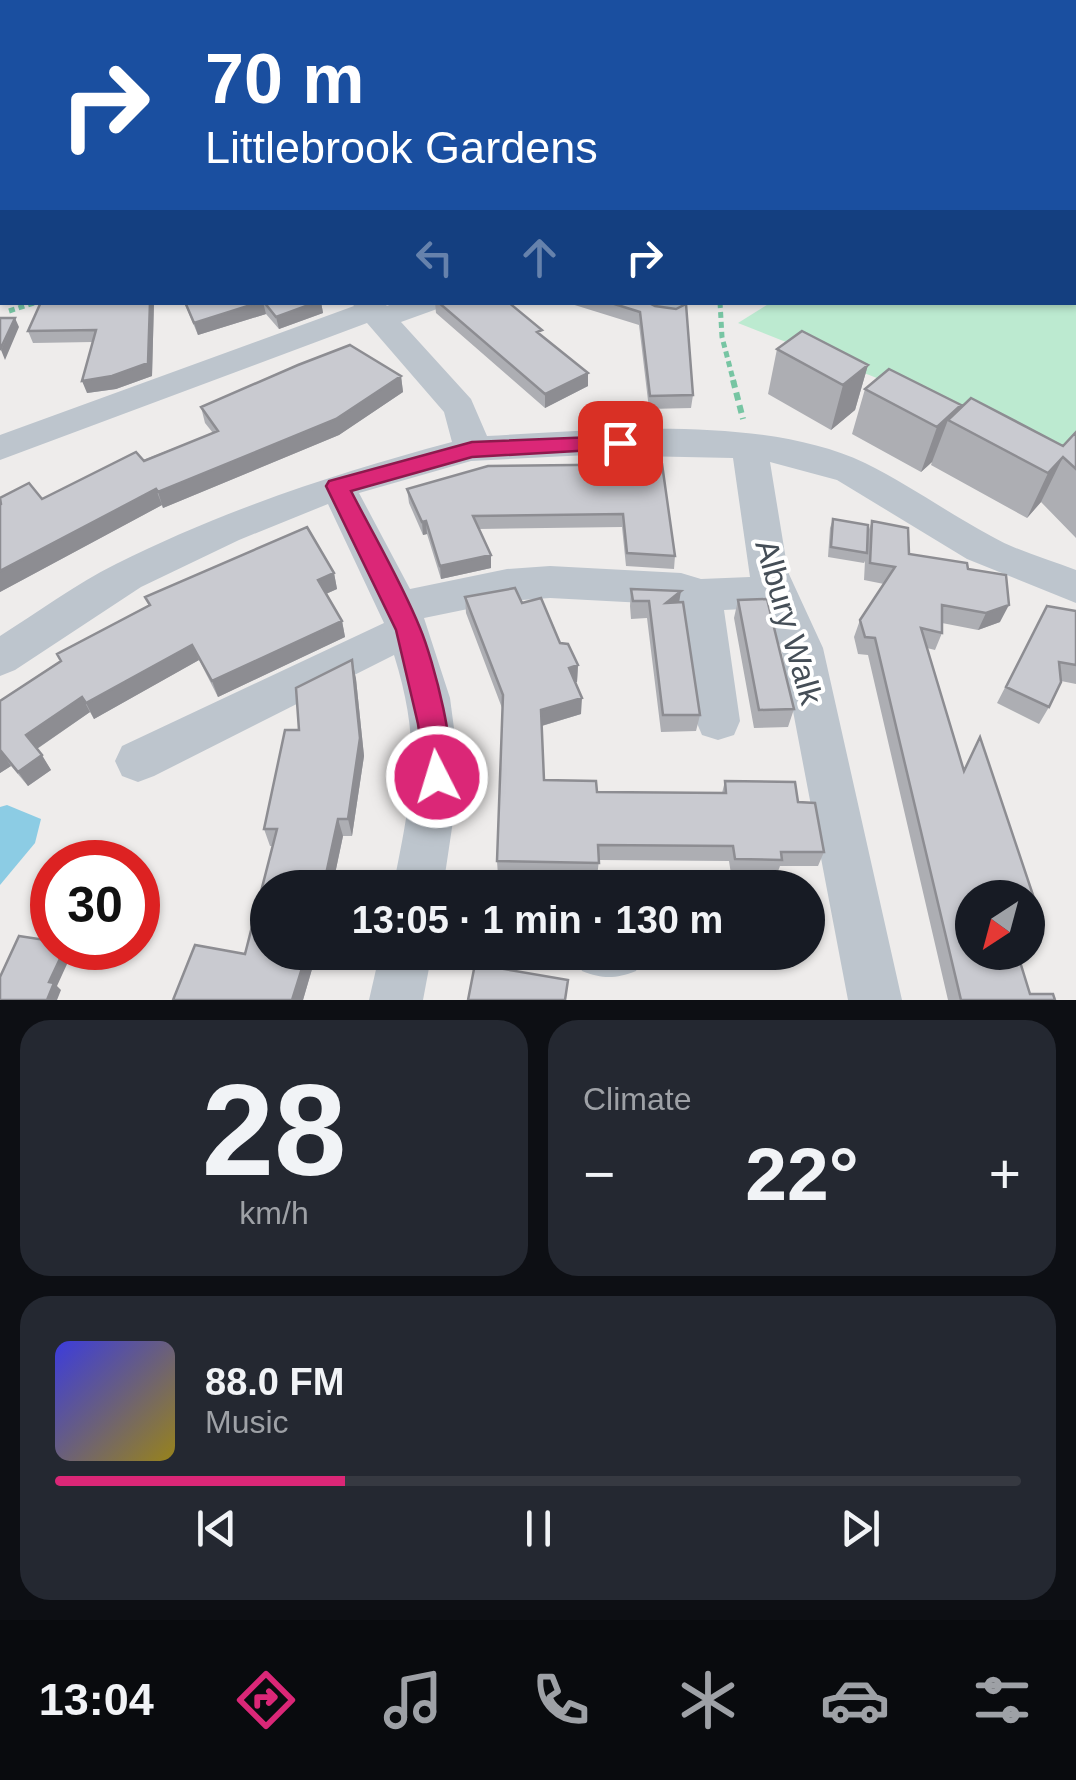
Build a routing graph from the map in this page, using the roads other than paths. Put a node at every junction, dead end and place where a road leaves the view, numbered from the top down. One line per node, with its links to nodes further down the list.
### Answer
1 (406, 305): 2 (street)
2 (373, 310): 4 (street); 5 (street)
3 (750, 446): 5 (street); 7 (street); 8 (street, Albury Walk)
4 (0, 448)
5 (472, 450): 6 (street)
6 (337, 486): 10 (street); 11 (street)
7 (1076, 588)
8 (774, 592): 9 (street); 17 (street, Albury Walk)
9 (701, 595): 10 (street); 12 (street)
10 (404, 619): 13 (street); 14 (street)
11 (0, 658)
12 (718, 720)
13 (138, 761)
14 (421, 870)
15 (402, 970): 16 (street)
16 (396, 1000)
17 (874, 1000)

